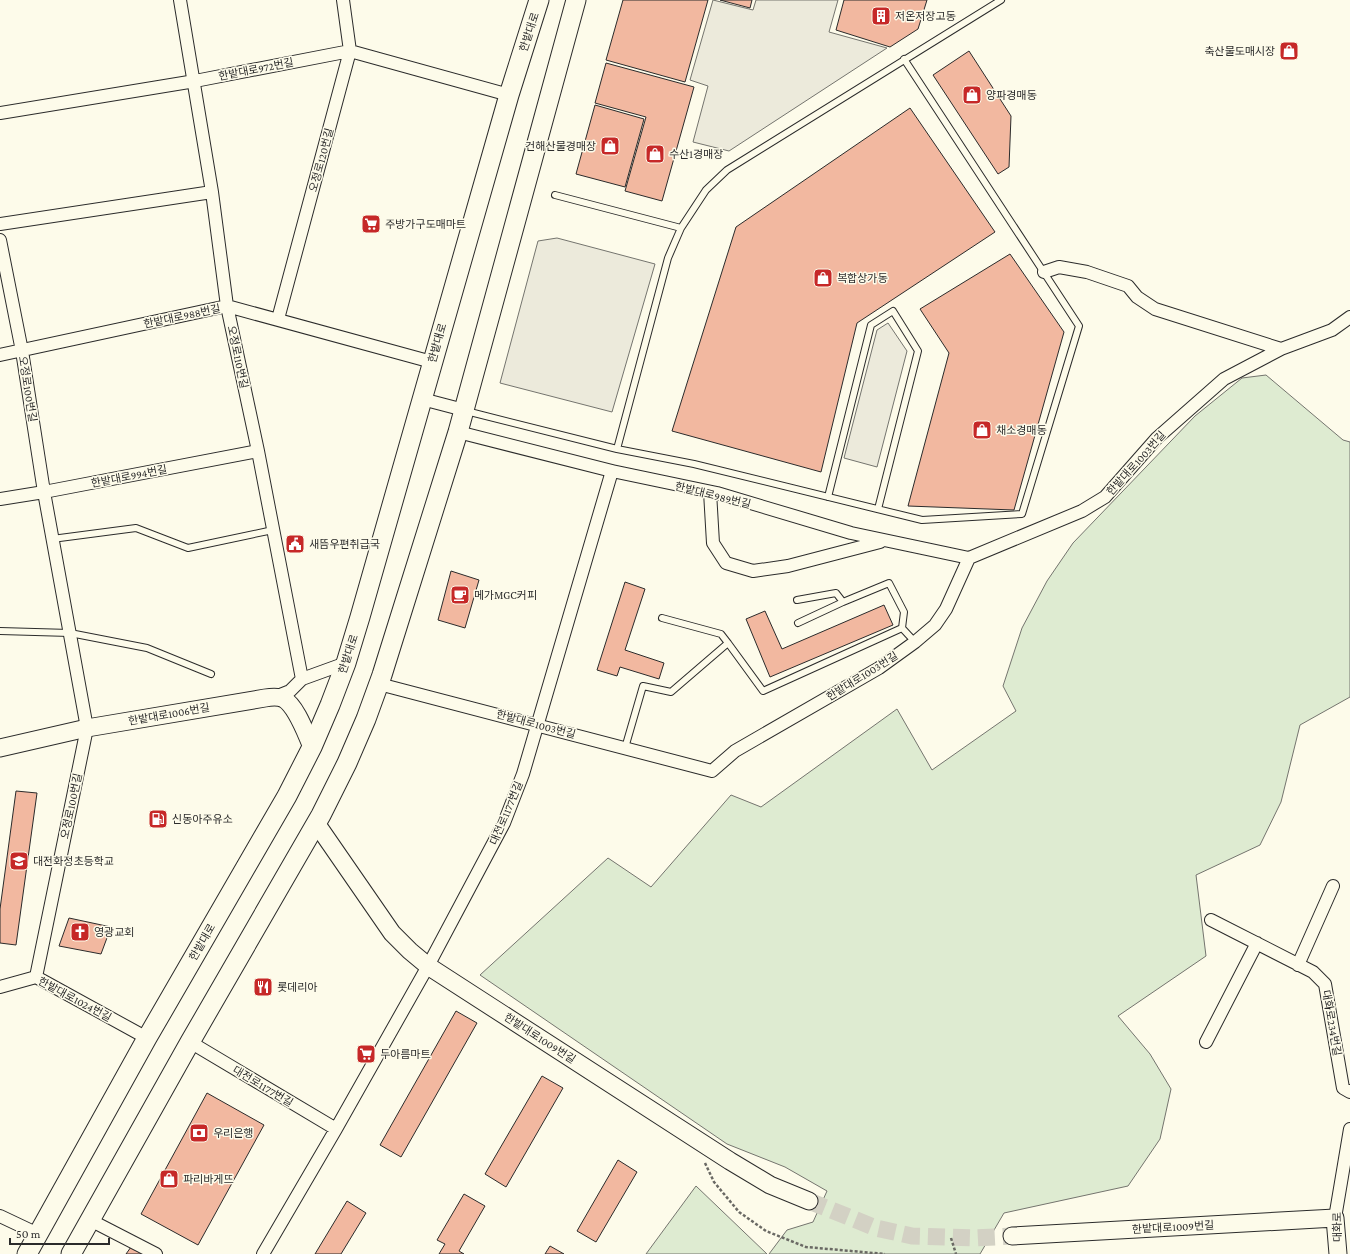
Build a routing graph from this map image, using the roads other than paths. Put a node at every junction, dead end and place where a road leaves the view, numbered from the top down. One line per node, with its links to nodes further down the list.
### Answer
1 (180, 0): 8 (street, 오정로110번길)
2 (342, 0): 6 (street, 오정로120번길)
3 (539, 0): 9 (main road, 한밭대로)
4 (576, 0): 25 (main road)
5 (1001, 0): 7 (lane)
6 (350, 51): 8 (street, 한밭대로972번길); 9 (street, 한밭대로972번길); 19 (street, 오정로120번길)
7 (904, 59): 14 (lane); 16 (lane)
8 (195, 81): 10 (street, 한밭대로972번길); 11 (street, 오정로110번길)
9 (509, 95): 23 (main road, 한밭대로)
10 (0, 114)
11 (212, 192): 13 (street); 17 (street, 오정로110번길)
12 (555, 195): 14 (lane)
13 (0, 224)
14 (681, 228): 27 (lane)
15 (0, 240): 21 (street, 오정로100번길)
16 (1044, 272): 20 (street); 34 (lane)
17 (227, 306): 19 (street, 한밭대로988번길); 21 (street, 한밭대로988번길); 28 (street, 오정로110번길)
18 (1350, 317): 20 (street, 한밭대로1003번길)
19 (278, 319): 23 (street, 한밭대로988번길)
20 (1281, 349): 38 (street, 한밭대로1003번길)
21 (22, 351): 22 (street, 한밭대로988번길); 30 (street, 오정로100번길)
22 (0, 355)
23 (432, 362): 24 (main road, 한밭대로)
24 (422, 399): 25 (street); 48 (main road, 한밭대로)
25 (464, 410): 26 (main road); 27 (lane)
26 (458, 432): 29 (street, 한밭대로989번길); 51 (main road)
27 (617, 449): 32 (lane)
28 (258, 451): 30 (street, 한밭대로994번길); 35 (street, 오정로110번길)
29 (612, 471): 31 (street, 한밭대로989번길); 53 (street, 대전로1177번길)
30 (44, 492): 33 (street, 한밭대로994번길); 36 (street, 오정로100번길)
31 (710, 492): 37 (street, 한밭대로989번길); 37 (street)
32 (828, 497): 34 (lane); 34 (lane)
33 (0, 499)
34 (878, 509)
35 (273, 530): 36 (lane); 50 (street, 오정로110번길)
36 (52, 539): 45 (street, 오정로100번길)
37 (883, 541): 38 (street, 한밭대로989번길)
38 (969, 558): 46 (street, 한밭대로1003번길)
39 (797, 600): 40 (lane)
40 (843, 602): 42 (lane); 43 (lane)
41 (662, 618): 47 (lane)
42 (798, 623)
43 (902, 628): 46 (lane); 47 (lane)
44 (0, 630): 45 (lane)
45 (70, 634): 49 (lane); 54 (street, 오정로100번길)
46 (915, 642): 57 (street, 한밭대로1003번길)
47 (728, 643): 57 (lane)
48 (346, 663): 50 (street); 55 (main road, 한밭대로)
49 (211, 674)
50 (302, 679): 52 (street)
51 (379, 684): 53 (street, 한밭대로1003번길); 58 (main road)
52 (275, 697): 54 (street, 한밭대로1006번길); 55 (street)
53 (537, 724): 57 (street, 한밭대로1003번길); 63 (street, 대전로1177번길)
54 (87, 728): 56 (street, 한밭대로1006번길); 64 (street, 오정로100번길)
55 (312, 747): 66 (main road, 한밭대로)
56 (0, 748)
57 (625, 748)
58 (316, 823): 63 (street, 한밭대로1009번길); 67 (main road)
59 (1333, 886): 62 (street)
60 (1211, 920): 61 (street, 대화로234번길)
61 (1257, 943): 62 (street, 대화로234번길); 68 (street)
62 (1298, 964): 69 (street, 대화로234번길)
63 (428, 966): 70 (street, 대전로1177번길); 72 (street, 한밭대로1009번길)
64 (36, 977): 65 (street, 한밭대로1024번길); 66 (street, 한밭대로1024번길)
65 (0, 987)
66 (147, 1038): 76 (main road, 한밭대로)
67 (190, 1042): 70 (street, 대전로1177번길); 75 (main road)
68 (1206, 1042)
69 (1350, 1092)
70 (336, 1129): 81 (street, 대전로1177번길)
71 (1350, 1129): 74 (street, 대화로)
72 (809, 1201)
73 (0, 1216): 76 (street)
74 (1335, 1218): 77 (street, 한밭대로1009번길); 82 (street, 대화로)
75 (90, 1220): 79 (main road); 80 (street)
76 (38, 1234): 78 (main road, 한밭대로)
77 (1012, 1236)
78 (27, 1254)
79 (71, 1254)
80 (156, 1254)
81 (262, 1254)
82 (1338, 1254)

